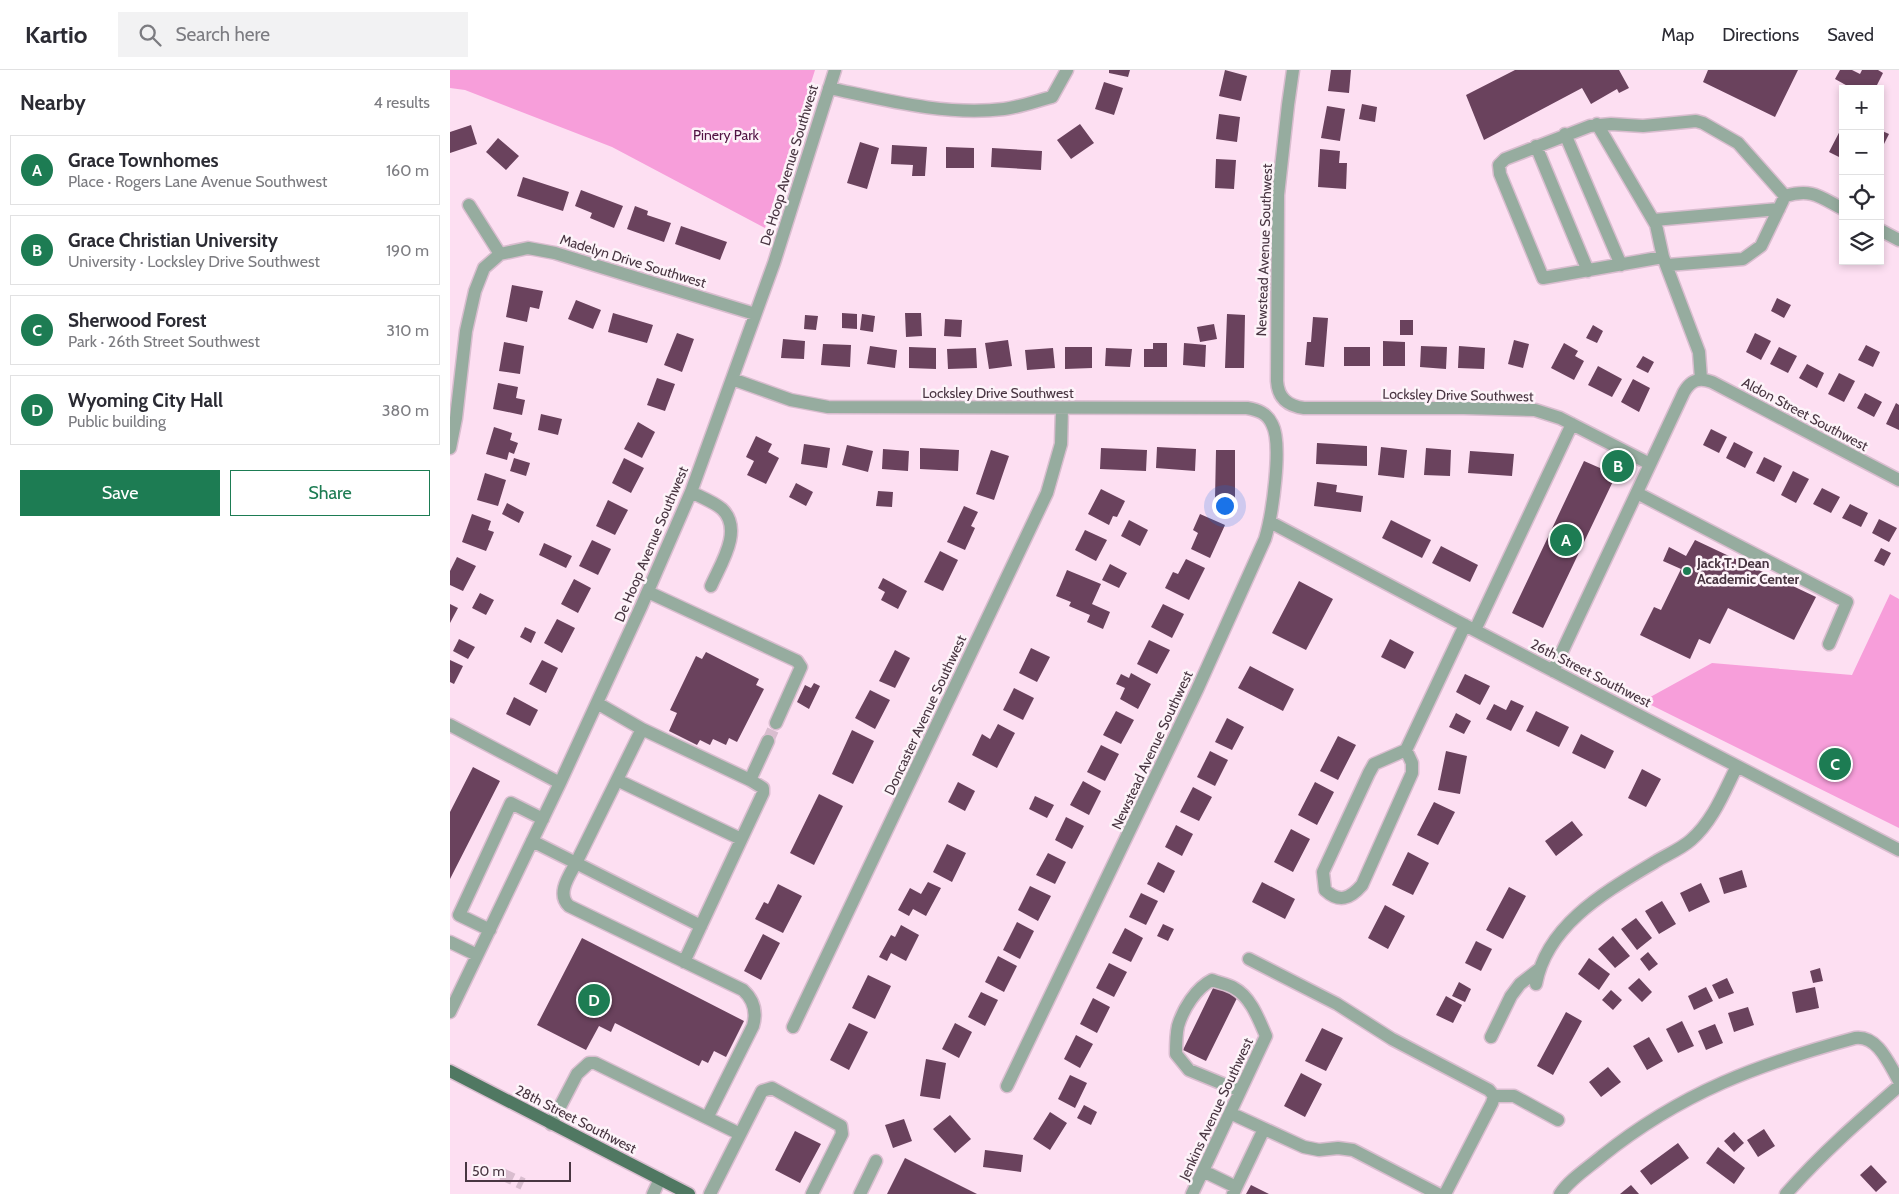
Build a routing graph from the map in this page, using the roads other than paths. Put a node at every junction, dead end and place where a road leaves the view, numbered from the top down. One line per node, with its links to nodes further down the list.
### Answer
1 (835, 70): 4 (street, De Hoop Avenue Southwest)
2 (1067, 70): 4 (street)
3 (1293, 70): 22 (street, Newstead Avenue Southwest)
4 (829, 88): 19 (street, De Hoop Avenue Southwest)
5 (1597, 124): 6 (street); 8 (street); 12 (street)
6 (1566, 134): 7 (street); 17 (street)
7 (1536, 146): 18 (street); 18 (street)
8 (1785, 196): 10 (street); 11 (street)
9 (469, 205): 15 (street)
10 (1839, 208)
11 (1779, 209): 12 (street); 16 (street)
12 (1654, 220): 16 (street)
13 (1884, 232): 14 (street)
14 (1899, 240)
15 (500, 254): 19 (street, Madelyn Drive Southwest); 26 (street)
16 (1666, 261): 17 (street); 21 (street)
17 (1620, 265): 18 (street)
18 (1588, 271)
19 (755, 314): 20 (street, De Hoop Avenue Southwest)
20 (732, 379): 23 (street, Locksley Drive Southwest); 29 (street, De Hoop Avenue Southwest)
21 (1698, 379): 27 (street); 28 (street, Aldon Street Southwest)
22 (1284, 401): 25 (street, Locksley Drive Southwest)
23 (1062, 409): 24 (street, Locksley Drive Southwest); 61 (street, Doncaster Avenue Southwest)
24 (1267, 416): 31 (street, Newstead Avenue Southwest)
25 (1572, 424): 27 (street, Locksley Drive Southwest); 34 (street)
26 (450, 448)
27 (1650, 464): 30 (street)
28 (1899, 480)
29 (691, 492): 32 (street); 33 (street, De Hoop Avenue Southwest)
30 (1637, 493): 35 (street); 36 (street)
31 (1270, 522): 34 (street, 26th Street Southwest); 65 (street, Newstead Avenue Southwest)
32 (711, 586)
33 (648, 592): 37 (street, De Hoop Avenue Southwest); 38 (street)
34 (1470, 628): 36 (street, 26th Street Southwest); 42 (street)
35 (1829, 644)
36 (1553, 670): 43 (street, 26th Street Southwest)
37 (597, 703): 40 (street); 46 (street, De Hoop Avenue Southwest)
38 (776, 723)
39 (450, 725): 46 (street)
40 (642, 728): 44 (street); 45 (street)
41 (768, 741): 45 (street)
42 (1406, 750): 42 (street)
43 (1737, 766): 50 (street, 26th Street Southwest); 58 (street)
44 (617, 780): 48 (street); 51 (street)
45 (750, 780): 48 (street)
46 (560, 783): 47 (street, De Hoop Avenue Southwest)
47 (543, 819): 49 (street, De Hoop Avenue Southwest); 53 (street)
48 (741, 839): 52 (street)
49 (532, 842): 51 (street); 53 (street, De Hoop Avenue Southwest)
50 (1899, 850)
51 (576, 863): 52 (street); 57 (street)
52 (701, 926): 57 (street)
53 (490, 930): 55 (street, De Hoop Avenue Southwest)
54 (450, 942): 55 (street)
55 (477, 955): 60 (street, De Hoop Avenue Southwest)
56 (1249, 960): 68 (street)
57 (684, 962): 70 (street)
58 (1538, 970): 59 (street); 62 (street)
59 (1536, 984)
60 (450, 1012)
61 (793, 1028)
62 (1491, 1038)
63 (450, 1071): 72 (main road, 28th Street Southwest)
64 (1899, 1081): 87 (street)
65 (1007, 1086)
66 (1899, 1086): 88 (street)
67 (1240, 1091): 67 (street, Jenkins Avenue Southwest); 69 (street, Jenkins Avenue Southwest)
68 (1494, 1096): 71 (street); 86 (street)
69 (1230, 1113): 73 (street); 76 (street, Jenkins Avenue Southwest)
70 (707, 1118): 72 (street); 74 (street)
71 (1558, 1120)
72 (552, 1124): 77 (main road, 28th Street Southwest)
73 (1264, 1129): 78 (street); 85 (street)
74 (740, 1134): 81 (street); 82 (street)
75 (876, 1160): 83 (street)
76 (1203, 1171): 78 (street); 84 (street, Jenkins Avenue Southwest)
77 (660, 1179): 79 (street); 80 (main road, 28th Street Southwest)
78 (1235, 1191)
79 (653, 1194)
80 (689, 1194)
81 (710, 1194)
82 (812, 1194)
83 (860, 1194)
84 (1192, 1194)
85 (1438, 1194)
86 (1445, 1194)
87 (1560, 1194)
88 (1786, 1194)

